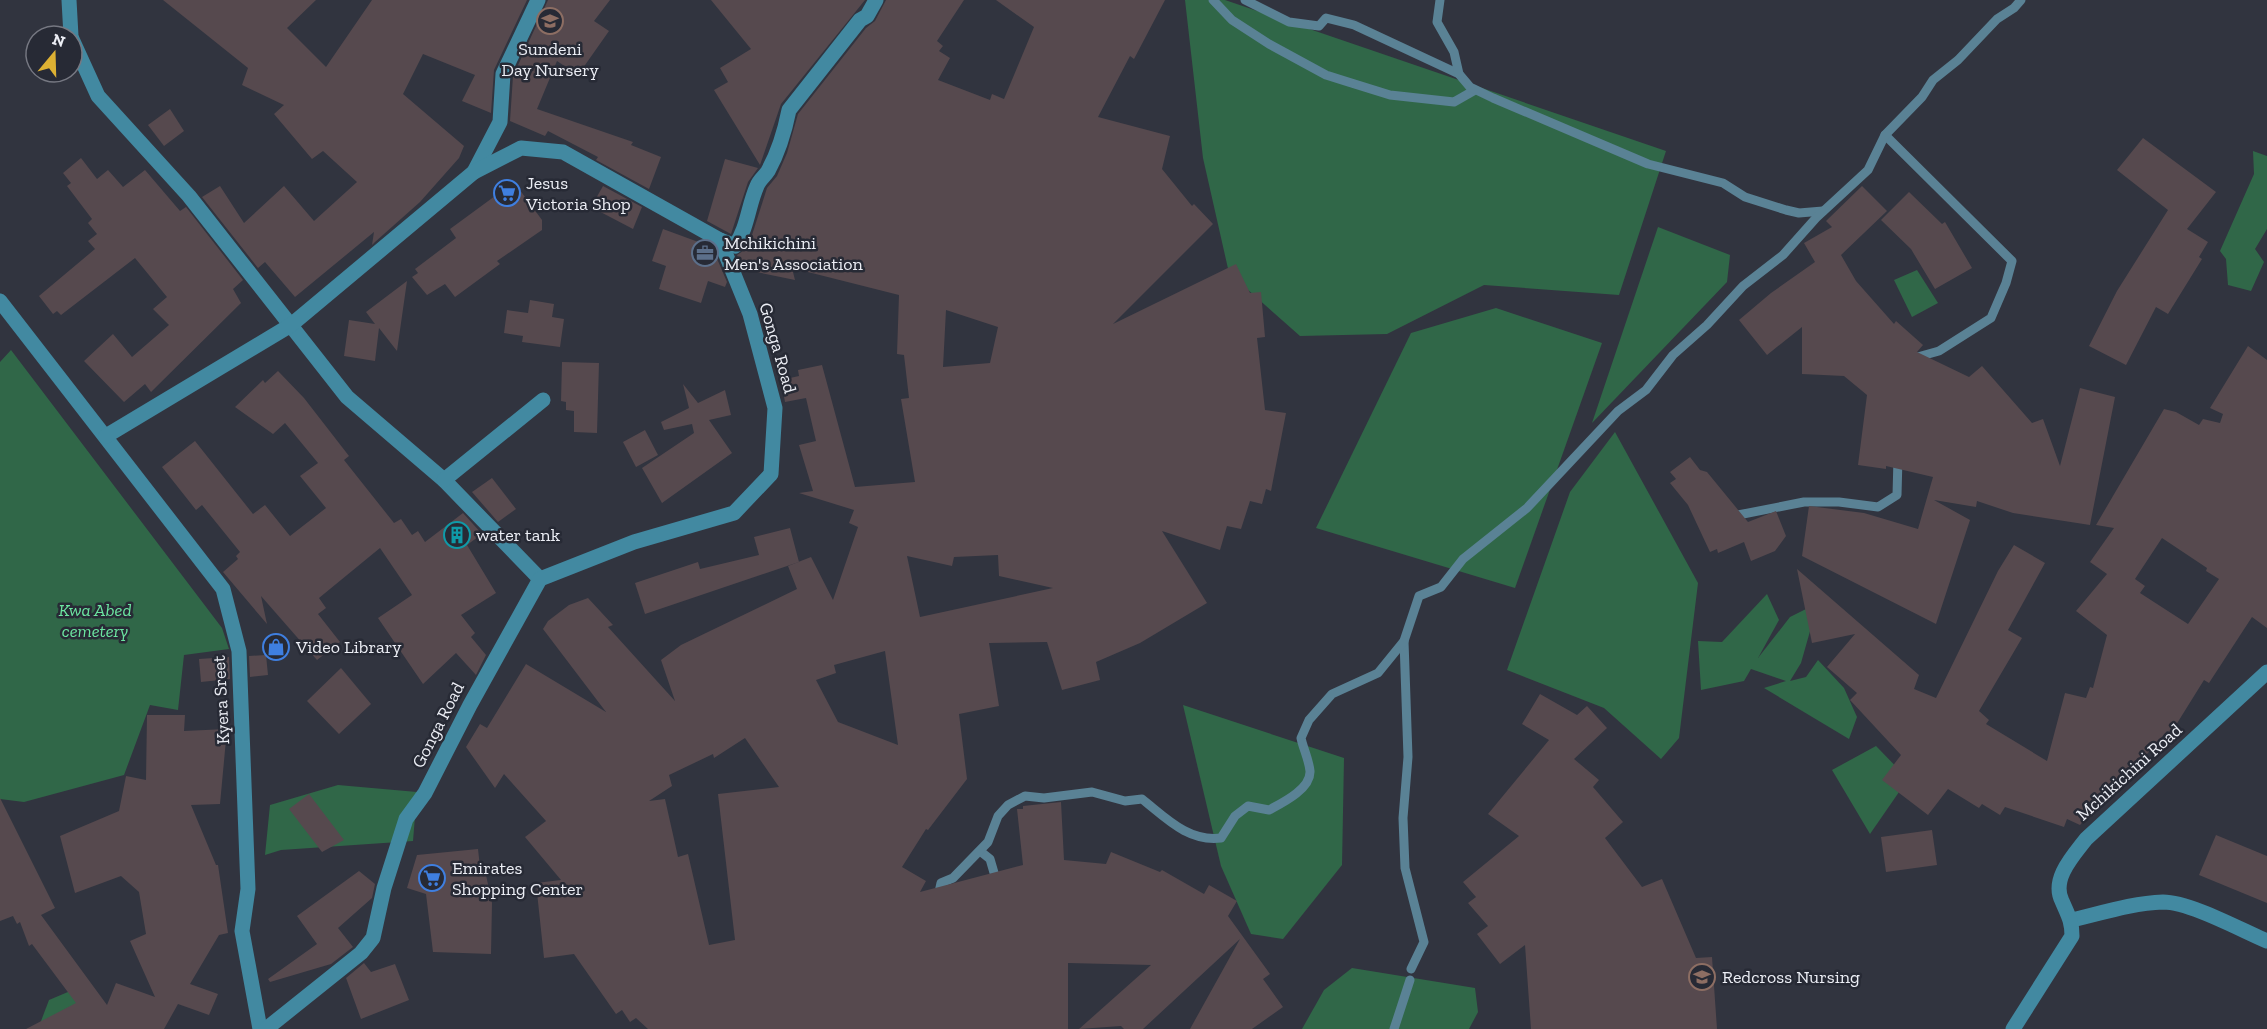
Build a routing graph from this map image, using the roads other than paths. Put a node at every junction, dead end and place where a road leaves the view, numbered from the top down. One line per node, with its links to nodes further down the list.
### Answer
1 (69, 0): 4 (street)
2 (538, 0): 6 (street)
3 (876, 0): 7 (street)
4 (70, 24)
5 (84, 65): 9 (street)
6 (474, 172): 7 (street); 9 (street)
7 (720, 240): 13 (street, Gonga Road)
8 (0, 302): 11 (street, Kyera Sreet)
9 (291, 325): 11 (street); 12 (street)
10 (543, 400): 12 (street)
11 (106, 436): 17 (street, Kyera Sreet)
12 (444, 480): 13 (street)
13 (540, 579): 18 (street, Gonga Road)
14 (2267, 672): 15 (street, Mchikichini Road)
15 (2072, 920): 16 (street); 19 (street)
16 (2267, 941)
17 (260, 1029)
18 (266, 1029)
19 (2013, 1029)

